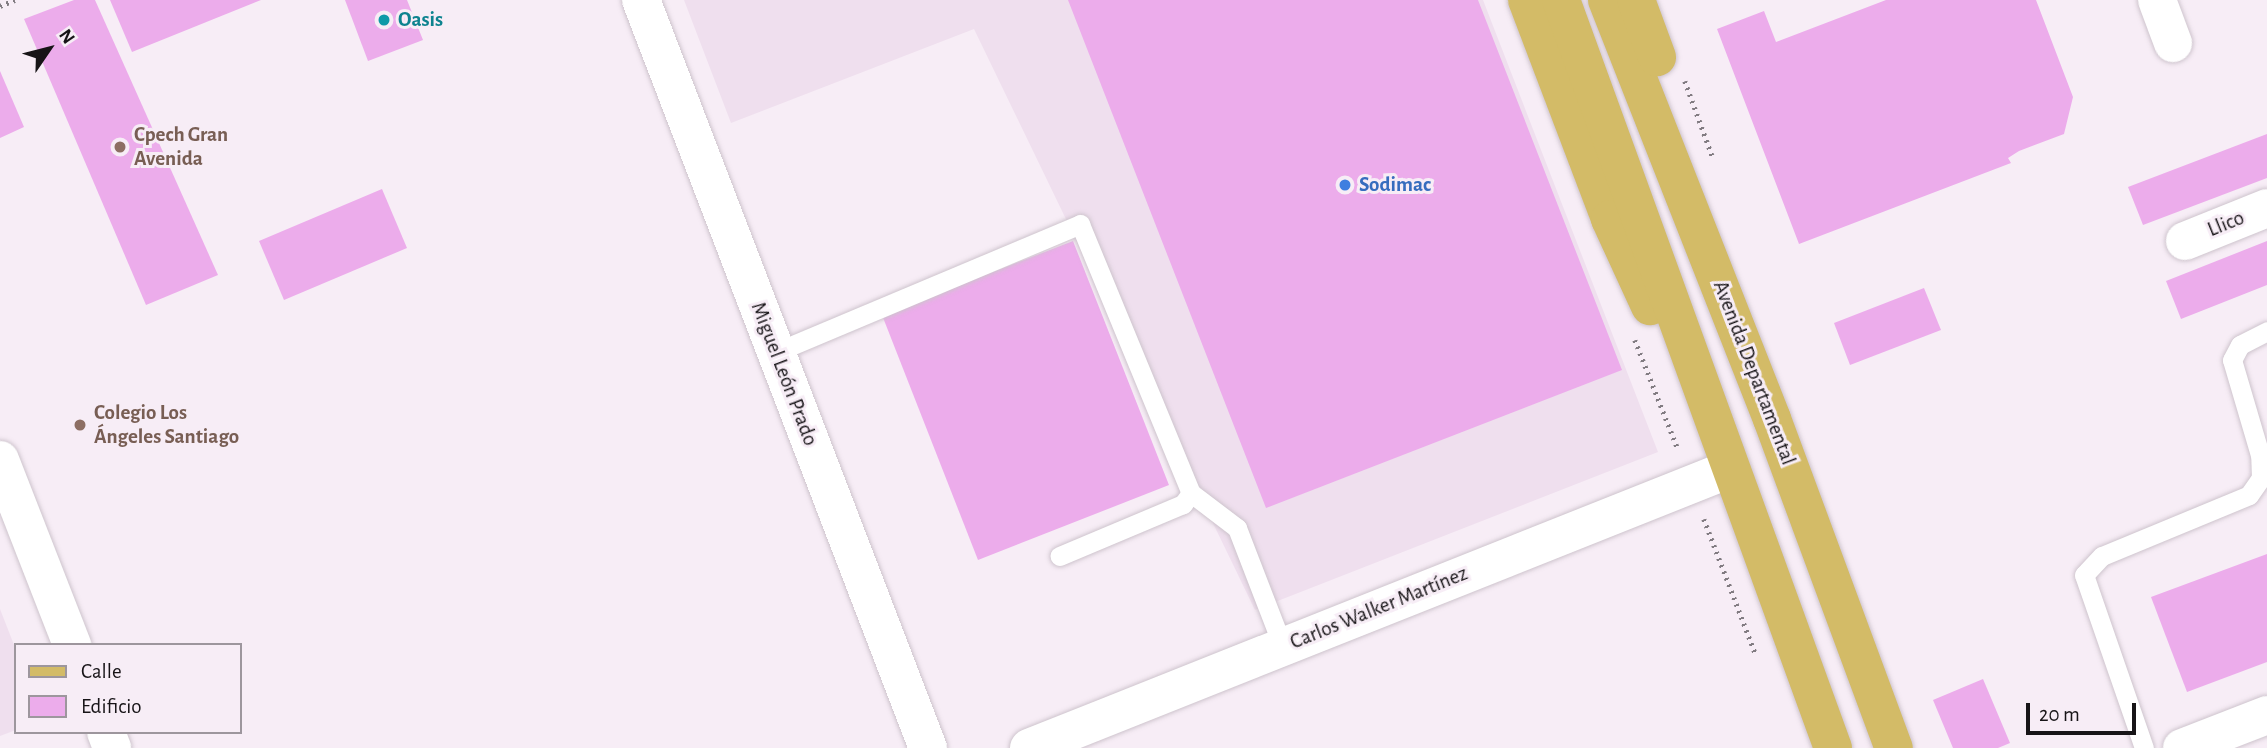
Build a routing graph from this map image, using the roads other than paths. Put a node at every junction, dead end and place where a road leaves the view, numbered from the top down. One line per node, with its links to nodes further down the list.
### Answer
1 (641, 0): 11 (street, Miguel León Prado)
2 (1527, 0): 12 (main road)
3 (1561, 0): 12 (main road)
4 (1607, 0): 13 (main road, Avenida Departamental)
5 (1636, 0): 13 (main road)
6 (2157, 0): 7 (street)
7 (2172, 43)
8 (2267, 208): 9 (street, Llico)
9 (2185, 241)
10 (2267, 331): 25 (lane)
11 (776, 352): 16 (lane); 21 (street, Miguel León Prado)
12 (1710, 410): 14 (main road)
13 (1772, 419): 24 (main road, Avenida Departamental)
14 (1730, 469): 19 (street, Carlos Walker Martínez); 23 (main road)
15 (3, 477): 18 (street)
16 (1191, 493): 17 (lane); 19 (lane)
17 (1059, 556)
18 (71, 643)
19 (1283, 647): 22 (street, Carlos Walker Martínez)
20 (2267, 715): 26 (street)
21 (928, 748)
22 (1029, 748)
23 (1833, 748)
24 (1894, 748)
25 (2144, 748)
26 (2182, 748)

